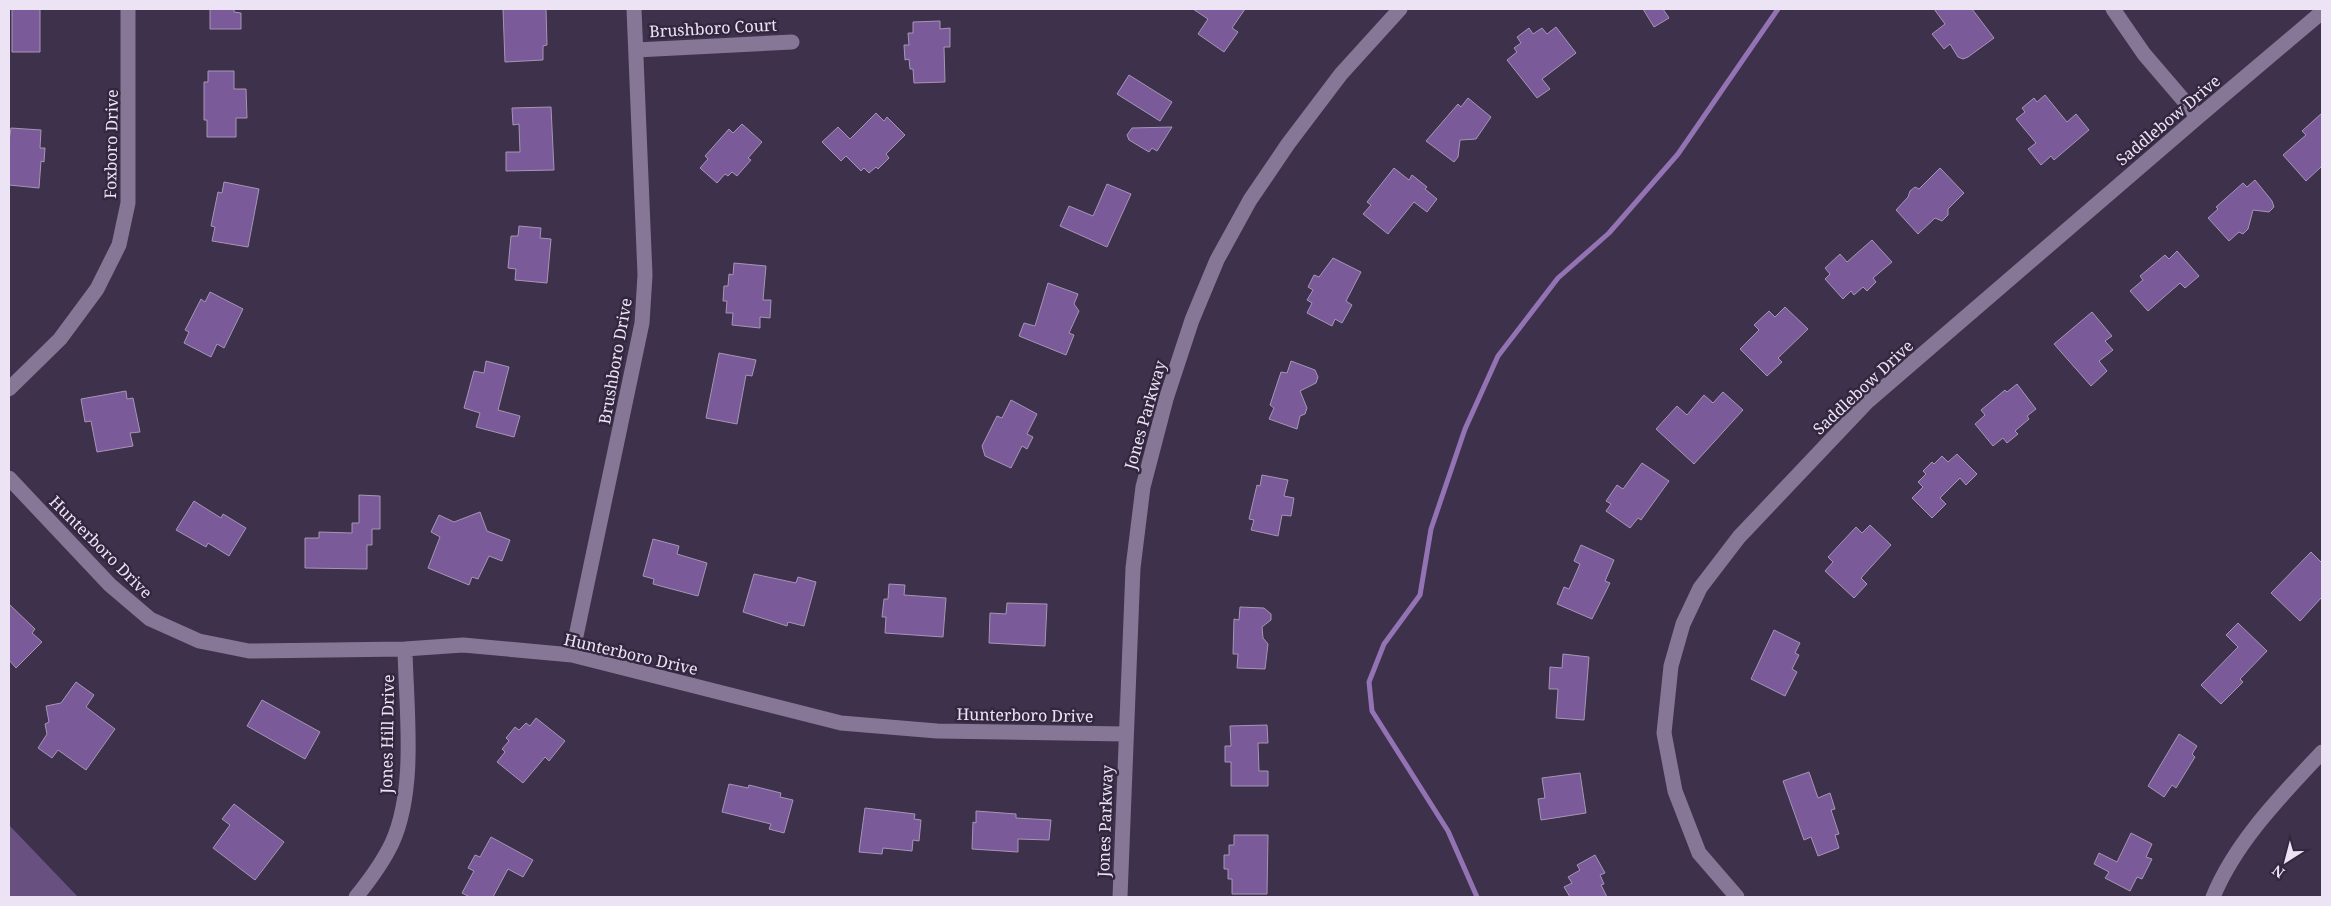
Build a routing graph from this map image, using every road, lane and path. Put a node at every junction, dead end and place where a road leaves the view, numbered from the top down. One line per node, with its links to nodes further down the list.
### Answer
1 (128, 9): 9 (street, Foxboro Drive)
2 (634, 9): 7 (street, Brushboro Drive)
3 (1400, 9): 13 (street, Jones Parkway)
4 (2113, 9): 8 (street)
5 (2322, 12): 8 (street, Saddlebow Drive)
6 (792, 42): 7 (street, Brushboro Court)
7 (636, 50): 12 (street, Brushboro Drive)
8 (2198, 116): 17 (street, Saddlebow Drive)
9 (9, 389)
10 (9, 478): 11 (street, Hunterboro Drive)
11 (405, 649): 12 (street, Hunterboro Drive); 15 (street, Jones Hill Drive)
12 (572, 656): 13 (street, Hunterboro Drive)
13 (1125, 734): 16 (street, Jones Parkway)
14 (2322, 752): 18 (street)
15 (356, 897)
16 (1120, 897)
17 (1736, 897)
18 (2213, 897)

